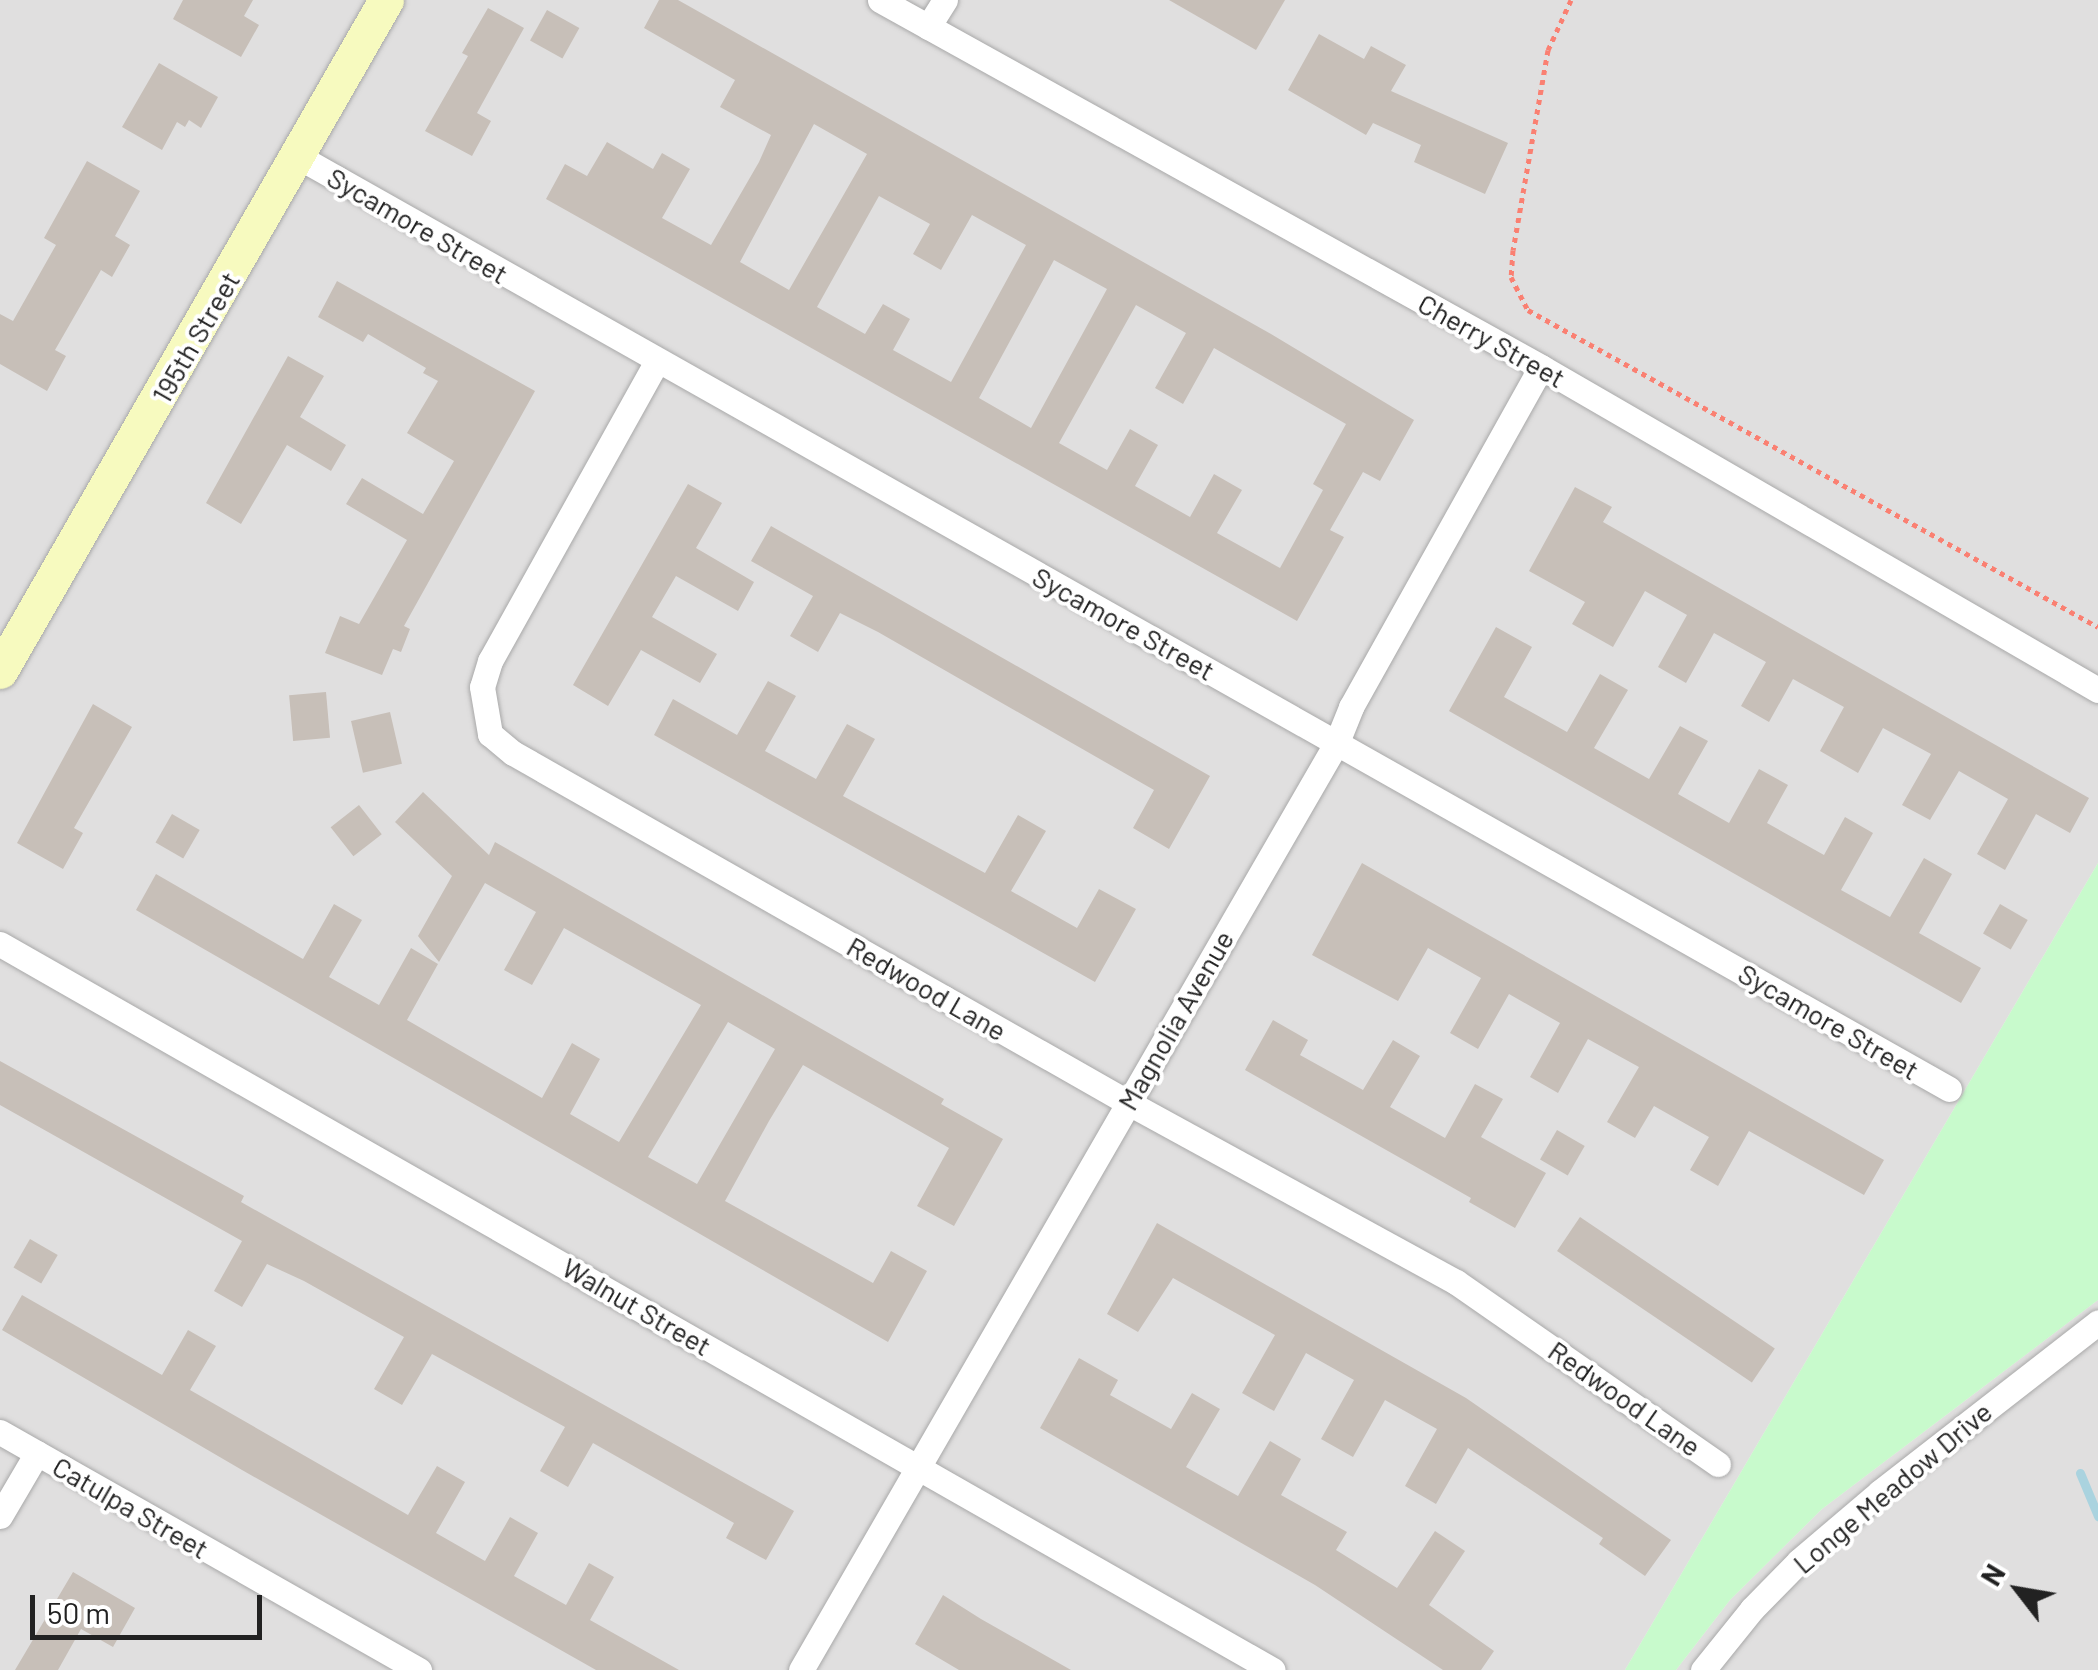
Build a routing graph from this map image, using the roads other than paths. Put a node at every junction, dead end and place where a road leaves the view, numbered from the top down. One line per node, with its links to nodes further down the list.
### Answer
1 (386, 0): 5 (street, 195th Street)
2 (880, 0): 4 (street, Cherry Street)
3 (945, 0): 4 (street)
4 (928, 28): 7 (street, Cherry Street)
5 (299, 158): 6 (street, Sycamore Street); 8 (street, 195th Street)
6 (656, 361): 10 (street, Sycamore Street); 13 (street, Redwood Lane)
7 (1541, 366): 9 (street, Cherry Street); 10 (street, Magnolia Avenue)
8 (0, 671)
9 (2098, 690)
10 (1337, 742): 12 (street, Sycamore Street); 13 (street, Magnolia Avenue)
11 (0, 944): 18 (street, Walnut Street)
12 (1949, 1089)
13 (1128, 1102): 17 (street, Redwood Lane); 18 (street, Magnolia Avenue)
14 (2098, 1322): 24 (street, Longe Meadow Drive)
15 (0, 1432): 16 (street, Catulpa Street)
16 (37, 1453): 19 (street); 20 (street, Catulpa Street)
17 (1718, 1464)
18 (917, 1466): 22 (street, Magnolia Avenue); 23 (street, Walnut Street)
19 (0, 1516)
20 (386, 1662): 21 (street, Catulpa Street)
21 (419, 1670)
22 (802, 1670)
23 (1273, 1670)
24 (1703, 1670)

